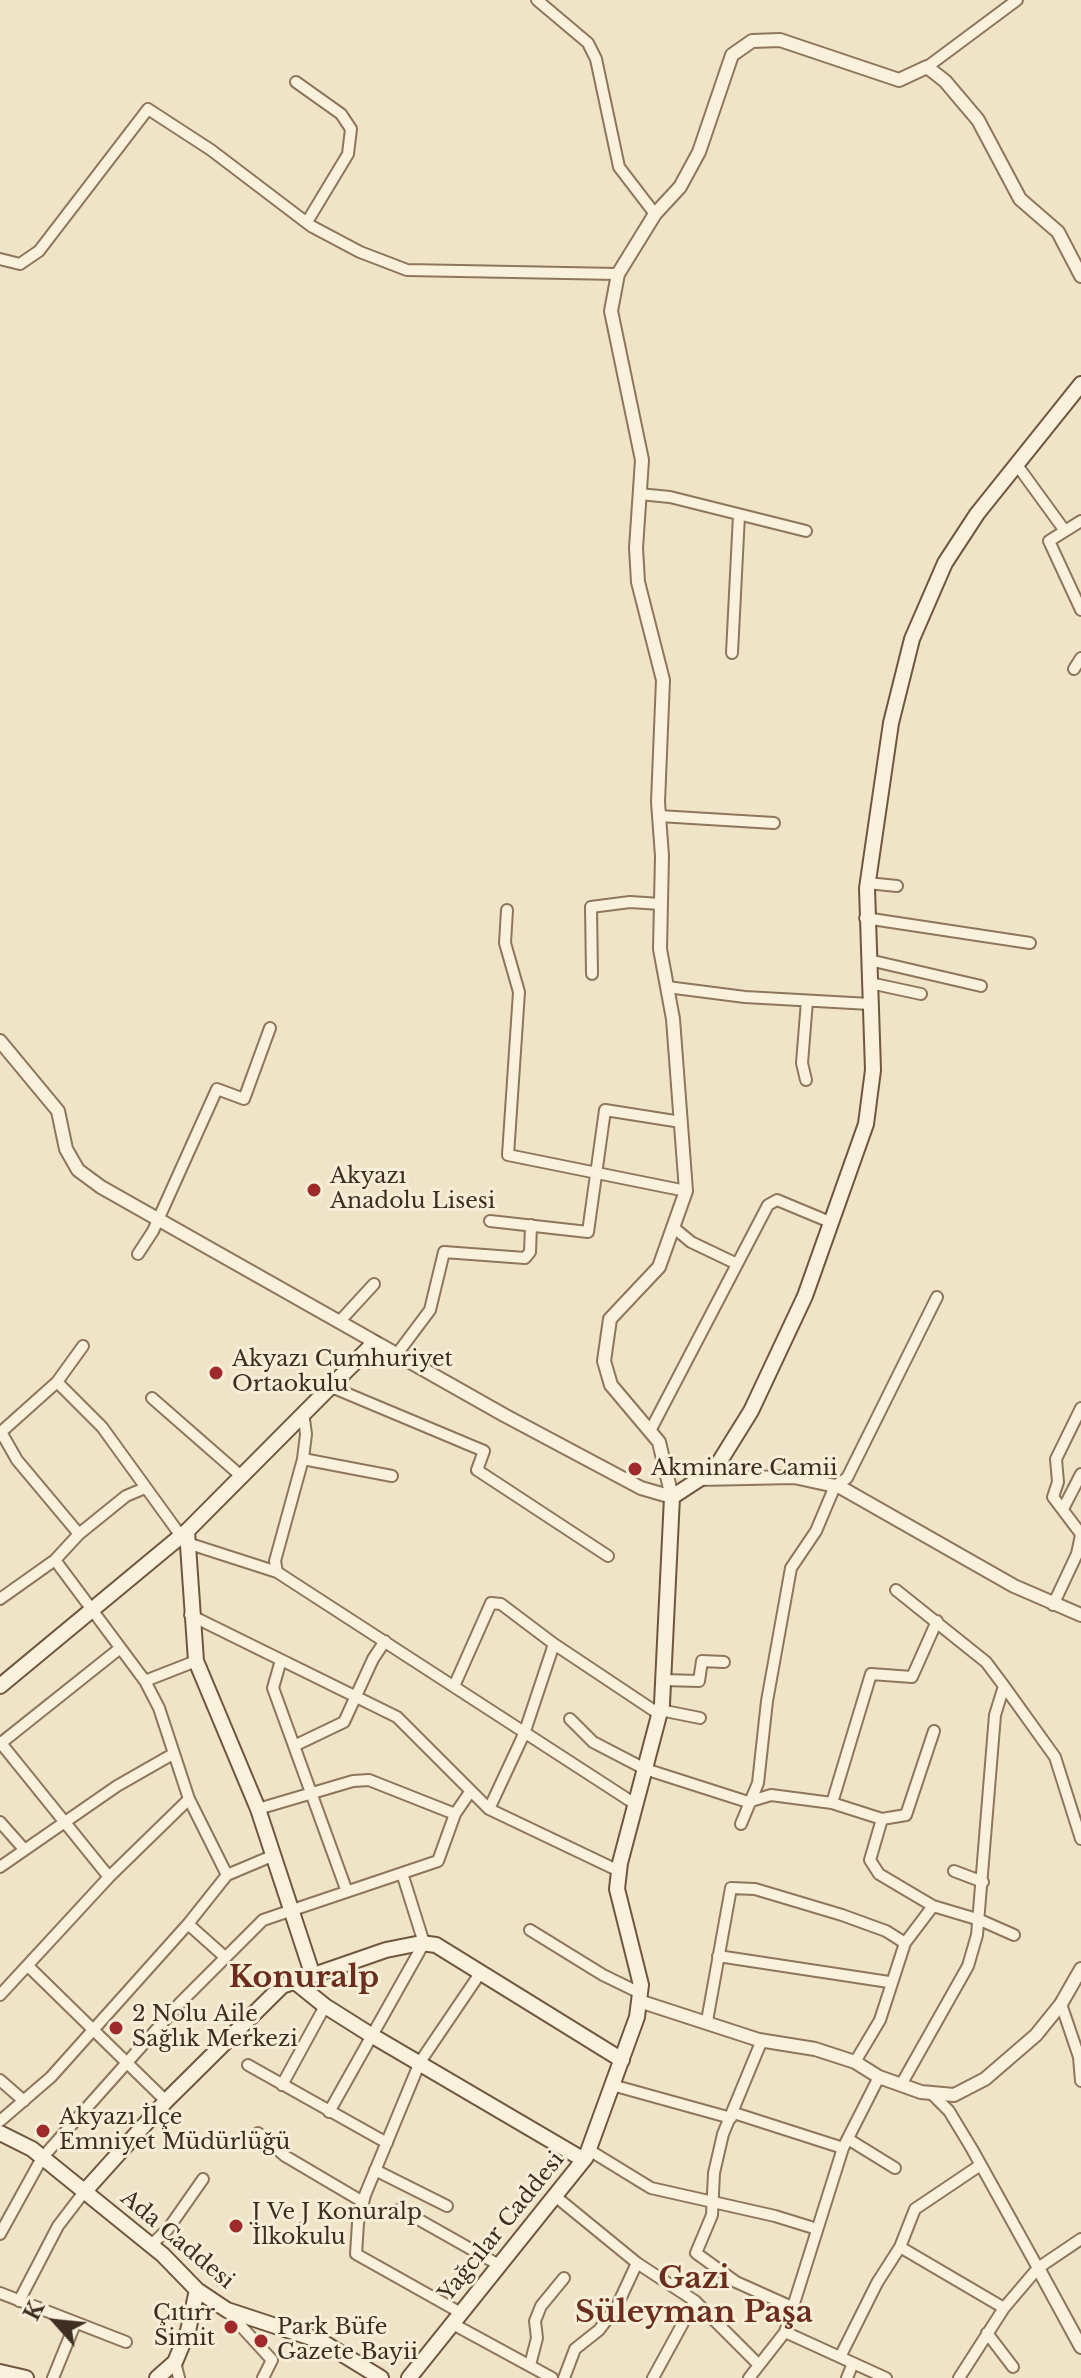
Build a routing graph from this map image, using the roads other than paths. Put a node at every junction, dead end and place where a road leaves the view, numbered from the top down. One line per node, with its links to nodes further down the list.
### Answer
1 (537, 0): 5 (street)
2 (1017, 0): 3 (street)
3 (927, 67): 5 (street); 9 (street)
4 (296, 82): 6 (street)
5 (655, 214): 8 (street)
6 (307, 222): 7 (street); 8 (street)
7 (0, 259)
8 (618, 274): 12 (street)
9 (1081, 276)
10 (1081, 384): 11 (main road)
11 (1017, 465): 16 (street); 23 (main road)
12 (639, 494): 13 (street); 21 (street)
13 (739, 515): 15 (street); 18 (street)
14 (1081, 521): 16 (street)
15 (806, 531)
16 (1065, 531): 17 (street)
17 (1081, 610)
18 (732, 653)
19 (1081, 658): 20 (street)
20 (1074, 669)
21 (659, 816): 22 (street); 25 (street)
22 (774, 823)
23 (867, 883): 24 (street); 27 (main road)
24 (897, 886)
25 (661, 904): 30 (street); 33 (street)
26 (507, 910): 41 (street)
27 (865, 918): 28 (street); 29 (main road)
28 (1030, 943)
29 (869, 960): 31 (main road); 32 (street)
30 (592, 974)
31 (870, 983): 34 (street); 36 (main road)
32 (981, 986)
33 (667, 987): 35 (street); 40 (street)
34 (921, 994)
35 (807, 1001): 36 (street); 39 (street)
36 (870, 1004): 45 (main road)
37 (270, 1028): 43 (street)
38 (0, 1041): 43 (street)
39 (806, 1080)
40 (681, 1122): 41 (street); 42 (street)
41 (597, 1172): 42 (street); 46 (street)
42 (686, 1191): 47 (street)
43 (158, 1221): 48 (street); 52 (street)
44 (490, 1221): 46 (street)
45 (830, 1222): 49 (street); 67 (main road)
46 (531, 1225): 55 (street)
47 (673, 1227): 49 (street); 61 (street)
48 (138, 1254)
49 (737, 1264): 61 (street)
50 (374, 1284): 52 (street)
51 (937, 1297): 68 (street)
52 (340, 1321): 53 (street)
53 (374, 1343): 55 (street); 57 (main road)
54 (83, 1346): 56 (street)
55 (397, 1354): 70 (street)
56 (57, 1382): 62 (street); 69 (street)
57 (329, 1386): 60 (main road); 75 (street)
58 (152, 1398): 65 (street)
59 (1081, 1408): 71 (street)
60 (303, 1412): 63 (street); 65 (main road)
61 (650, 1431): 70 (street)
62 (0, 1432): 72 (street)
63 (303, 1459): 66 (street); 77 (street)
64 (1081, 1474): 71 (street)
65 (240, 1475): 74 (main road)
66 (392, 1476)
67 (700, 1479): 68 (street); 70 (main road)
68 (835, 1486): 80 (street); 109 (street)
69 (145, 1488): 72 (street); 74 (street)
70 (672, 1497): 91 (main road)
71 (1064, 1507): 73 (street)
72 (79, 1534): 76 (street)
73 (1081, 1535): 80 (street)
74 (185, 1537): 77 (street); 81 (main road); 82 (main road)
75 (608, 1556)
76 (55, 1560): 79 (street); 81 (street)
77 (277, 1572): 85 (street)
78 (896, 1590): 84 (street)
79 (1, 1595)
80 (1053, 1605): 83 (street)
81 (93, 1611): 87 (street); 94 (main road)
82 (190, 1615): 88 (street); 89 (main road)
83 (1081, 1615)
84 (937, 1621): 95 (street); 110 (street)
85 (385, 1641): 93 (street); 96 (street)
86 (554, 1644): 93 (street); 97 (street); 101 (street)
87 (119, 1649): 92 (street); 102 (street)
88 (281, 1660): 96 (street); 103 (street)
89 (196, 1661): 92 (street); 112 (main road)
90 (724, 1662): 91 (street)
91 (663, 1680): 97 (main road)
92 (145, 1681): 104 (street)
93 (455, 1684): 101 (street)
94 (0, 1686)
95 (1004, 1686): 119 (street); 128 (street)
96 (355, 1697): 103 (street); 106 (street)
97 (660, 1712): 98 (street); 105 (main road)
98 (700, 1718)
99 (570, 1719): 105 (street)
100 (934, 1731): 115 (street)
101 (524, 1734): 111 (street); 113 (street)
102 (0, 1743): 117 (street)
103 (296, 1745): 107 (street)
104 (173, 1754): 108 (street); 117 (street)
105 (645, 1769): 109 (street); 111 (main road)
106 (470, 1792): 113 (street); 114 (street)
107 (312, 1795): 112 (street); 114 (street); 129 (street)
108 (189, 1799): 126 (street); 127 (street)
109 (748, 1802): 110 (street); 118 (street)
110 (832, 1803): 115 (street)
111 (635, 1804): 123 (main road)
112 (258, 1809): 121 (main road)
113 (489, 1809): 123 (street)
114 (455, 1814): 125 (street)
115 (882, 1819): 130 (street)
116 (0, 1822): 120 (street)
117 (63, 1822): 120 (street); 127 (street)
118 (741, 1824)
119 (1081, 1839)
120 (23, 1848): 122 (street)
121 (272, 1856): 126 (street); 131 (main road)
122 (0, 1867)
123 (619, 1871): 147 (main road)
124 (954, 1871): 128 (street)
125 (402, 1873): 129 (street); 136 (street)
126 (227, 1875): 133 (street)
127 (109, 1877): 140 (street)
128 (983, 1882): 132 (street)
129 (346, 1889): 131 (street)
130 (933, 1906): 132 (street); 137 (street)
131 (292, 1908): 139 (street); 143 (main road)
132 (980, 1920): 135 (street); 162 (street)
133 (188, 1924): 139 (street); 151 (street)
134 (530, 1930): 147 (street)
135 (1014, 1935)
136 (424, 1943): 142 (main road); 143 (main road); 152 (street)
137 (905, 1943): 138 (street); 145 (street)
138 (718, 1956): 145 (street); 150 (street)
139 (225, 1957): 157 (street)
140 (28, 1966): 146 (street); 151 (street)
141 (1081, 1969): 148 (street)
142 (481, 1972): 154 (main road); 155 (street)
143 (312, 1973): 144 (main road)
144 (294, 1981): 149 (main road); 167 (main road)
145 (889, 1982): 156 (street)
146 (0, 1995)
147 (639, 1997): 150 (street); 154 (main road, Yağcılar Caddesi)
148 (1061, 2004): 161 (street); 165 (street)
149 (325, 2006): 152 (main road); 163 (street)
150 (707, 2021): 153 (street)
151 (93, 2028): 157 (street); 166 (street)
152 (371, 2035): 155 (main road); 168 (street)
153 (762, 2040): 156 (street); 169 (street)
154 (622, 2060): 164 (main road, Yağcılar Caddesi)
155 (420, 2062): 173 (street); 175 (main road)
156 (855, 2062): 159 (street)
157 (125, 2063): 167 (street); 176 (street)
158 (248, 2065): 163 (street)
159 (879, 2077): 162 (street); 174 (street)
160 (0, 2080): 166 (street)
161 (1081, 2081)
162 (902, 2083): 165 (street)
163 (282, 2085): 168 (street)
164 (612, 2085): 169 (street); 175 (main road, Yağcılar Caddesi)
165 (931, 2093): 177 (street)
166 (24, 2101): 170 (street)
167 (166, 2101): 181 (main road)
168 (329, 2112): 173 (street)
169 (732, 2116): 174 (street); 184 (street)
170 (0, 2121)
171 (0, 2133): 176 (main road, Ada Caddesi)
172 (258, 2133): 183 (street)
173 (387, 2143): 179 (street)
174 (846, 2144): 178 (street); 187 (street)
175 (587, 2155): 182 (main road, Yağcılar Caddesi); 184 (street)
176 (42, 2158): 181 (main road, Ada Caddesi); 188 (street)
177 (979, 2166): 191 (street); 194 (street)
178 (895, 2168)
179 (375, 2170): 183 (street); 185 (street)
180 (203, 2179): 190 (street)
181 (84, 2192): 190 (main road, Ada Caddesi); 198 (street)
182 (555, 2196): 192 (street); 193 (main road, Yağcılar Caddesi)
183 (363, 2202): 203 (street)
184 (711, 2202): 187 (street); 200 (street)
185 (447, 2206)
186 (400, 2209): 193 (street)
187 (817, 2229): 200 (street)
188 (0, 2234)
189 (1081, 2239): 194 (street)
190 (151, 2245): 196 (main road, Ada Caddesi)
191 (900, 2247): 201 (street); 209 (street)
192 (637, 2263): 199 (street); 225 (street)
193 (499, 2265): 203 (main road, Yağcılar Caddesi)
194 (1038, 2268): 201 (street); 208 (street)
195 (564, 2278): 212 (street)
196 (197, 2290): 202 (main road, Ada Caddesi); 210 (main road)
197 (0, 2293): 198 (street)
198 (19, 2301): 204 (street)
199 (695, 2301): 215 (street); 226 (street)
200 (794, 2308): 205 (street)
201 (1004, 2308): 206 (street)
202 (227, 2310): 221 (street); 222 (main road, Ada Caddesi)
203 (457, 2318): 212 (street); 223 (main road, Yağcılar Caddesi)
204 (75, 2324): 207 (street); 218 (street)
205 (785, 2332): 209 (street); 215 (street)
206 (987, 2333): 213 (street); 216 (street)
207 (126, 2342)
208 (1081, 2347)
209 (840, 2357): 211 (street)
210 (175, 2362): 219 (main road); 220 (street)
211 (853, 2363): 227 (street); 228 (street)
212 (530, 2365): 224 (street)
213 (1013, 2367)
214 (0, 2372): 217 (main road)
215 (756, 2373)
216 (963, 2376)
217 (26, 2378)
218 (53, 2378)
219 (157, 2378)
220 (179, 2378)
221 (263, 2378)
222 (381, 2378)
223 (409, 2378)
224 (552, 2378)
225 (564, 2378)
226 (653, 2378)
227 (847, 2378)
228 (886, 2378)

